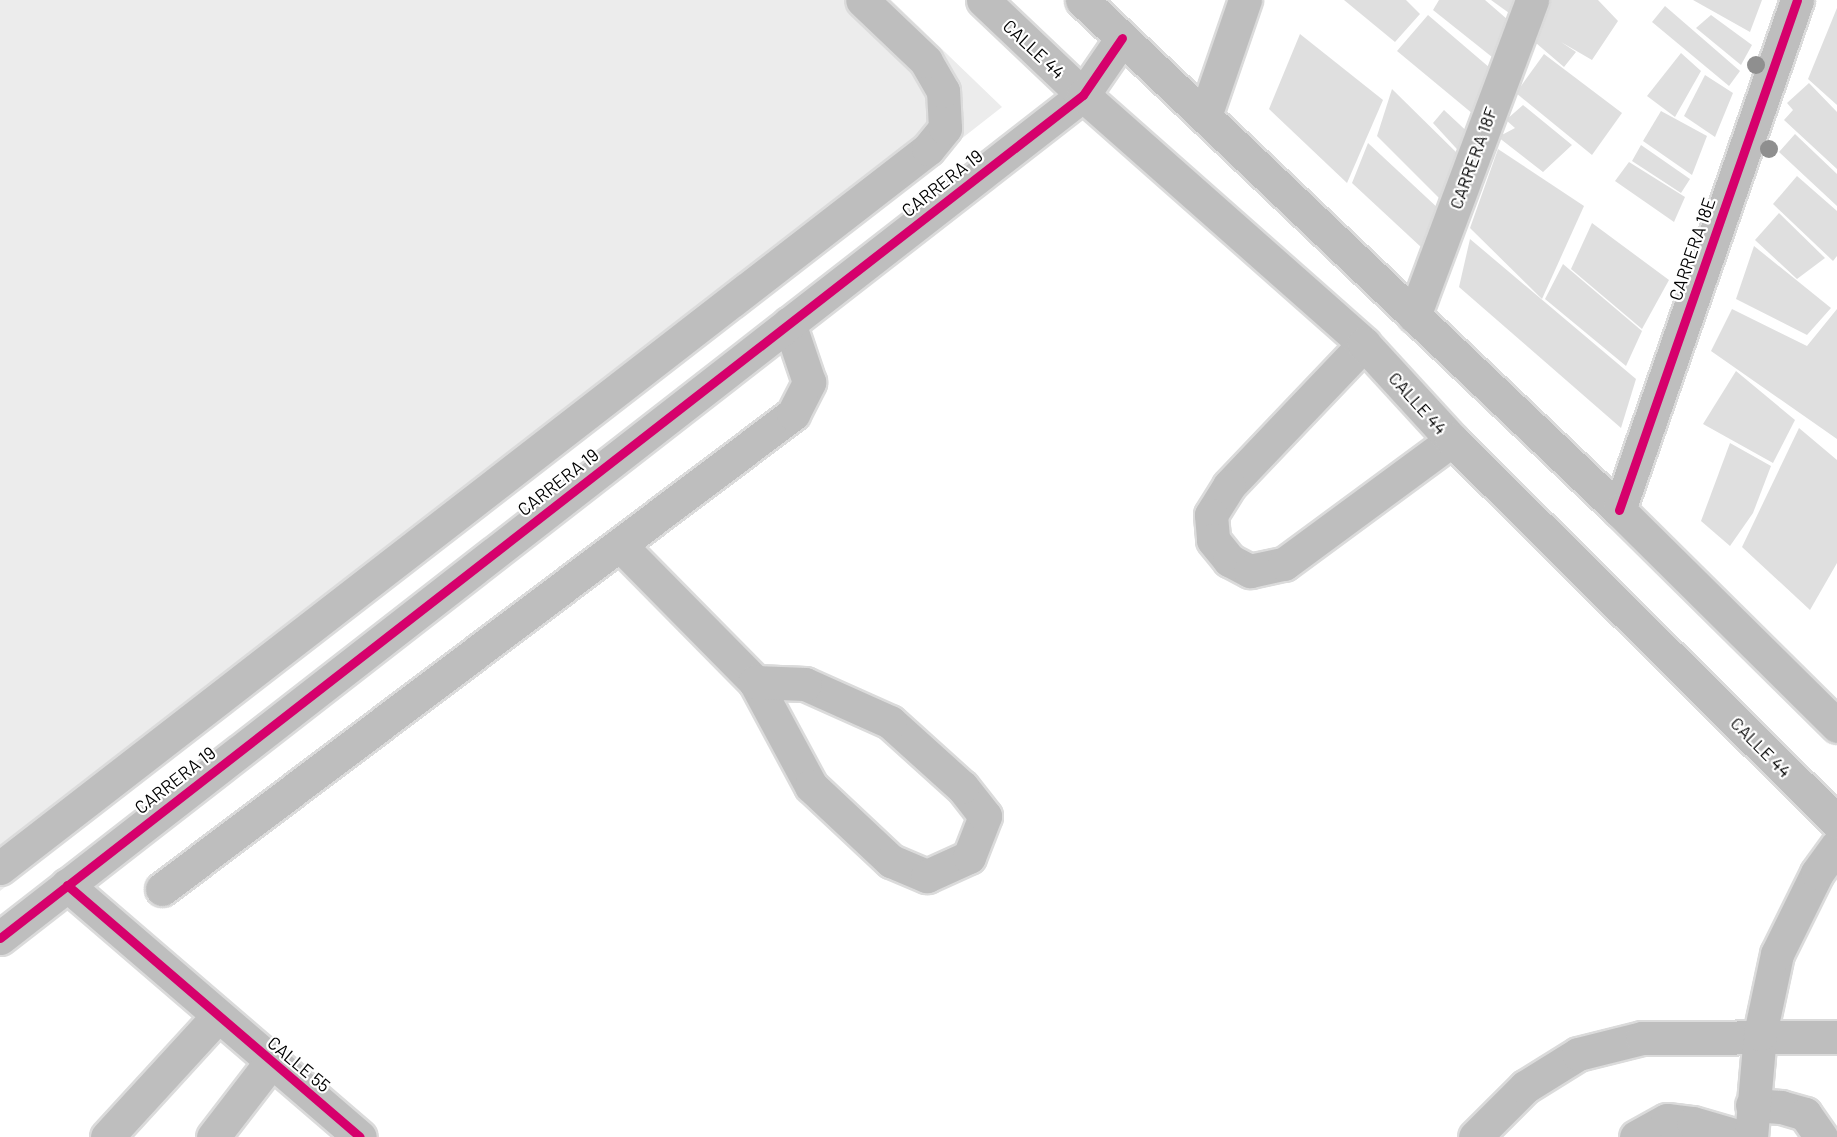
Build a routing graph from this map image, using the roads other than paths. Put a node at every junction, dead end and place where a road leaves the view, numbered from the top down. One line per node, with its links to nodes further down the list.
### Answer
1 (862, 0): 20 (street)
2 (983, 0): 8 (street, CALLE 44)
3 (1082, 0): 7 (street)
4 (1245, 0): 9 (street)
5 (1532, 0): 10 (street, CARRERA 18F)
6 (1797, 0): 14 (street, CARRERA 18E)
7 (1122, 38): 8 (street, CARRERA 19); 9 (street)
8 (1083, 95): 11 (street, CARRERA 19); 12 (street, CALLE 44)
9 (1205, 116): 10 (street)
10 (1414, 316): 14 (street)
11 (789, 323): 15 (street); 21 (street, CARRERA 19)
12 (1364, 344): 13 (street, CALLE 44); 13 (street)
13 (1452, 440): 18 (street, CALLE 44)
14 (1618, 510): 17 (street)
15 (620, 545): 16 (street); 22 (street)
16 (755, 682): 16 (street)
17 (1837, 726)
18 (1837, 822)
19 (1837, 845): 25 (street)
20 (0, 868)
21 (67, 885): 23 (street, CARRERA 19); 24 (street, CALLE 55)
22 (162, 889)
23 (0, 938)
24 (218, 1016): 27 (street, CALLE 55); 29 (street)
25 (1760, 1034): 26 (street); 28 (street); 32 (street)
26 (1837, 1037)
27 (270, 1063): 30 (street); 31 (street, CALLE 55)
28 (1751, 1121): 35 (street)
29 (106, 1137)
30 (213, 1137)
31 (360, 1137)
32 (1475, 1137)
33 (1636, 1137): 34 (street)
34 (1741, 1137)
35 (1821, 1137)

